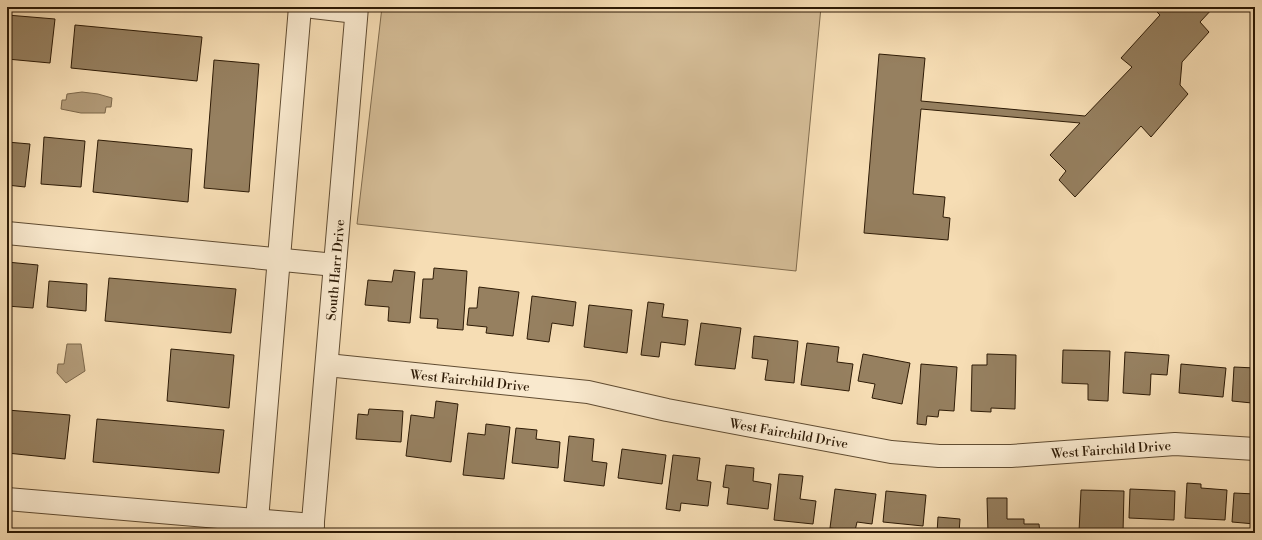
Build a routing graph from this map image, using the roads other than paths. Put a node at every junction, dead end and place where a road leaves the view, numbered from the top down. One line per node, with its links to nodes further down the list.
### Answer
1 (300, 7): 5 (street)
2 (313, 7): 3 (street)
3 (357, 9): 6 (street, South Harr Drive)
4 (7, 233): 5 (street)
5 (279, 260): 6 (street); 10 (street)
6 (335, 265): 7 (street, South Harr Drive)
7 (327, 365): 8 (street, West Fairchild Drive); 11 (street, South Harr Drive)
8 (1255, 449)
9 (7, 499): 10 (street)
10 (257, 520): 11 (street)
11 (313, 529)

